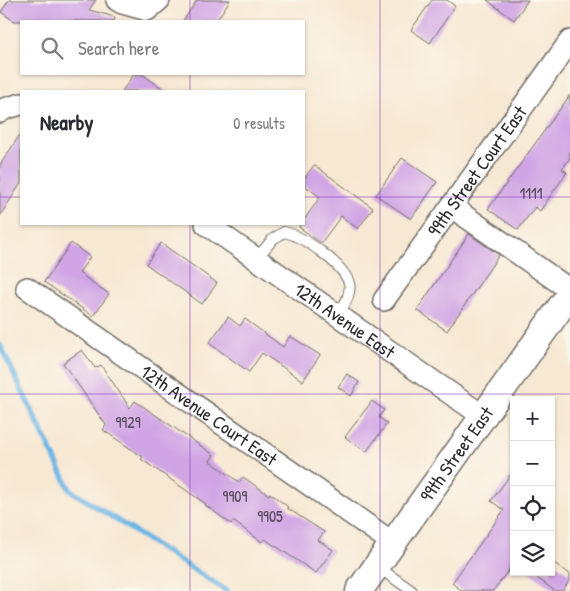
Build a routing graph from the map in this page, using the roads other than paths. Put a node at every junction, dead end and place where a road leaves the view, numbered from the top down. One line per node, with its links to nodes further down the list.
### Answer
1 (117, 0): 2 (street)
2 (153, 5)
3 (570, 41): 4 (street, 99th Street Court East)
4 (452, 207): 8 (street); 9 (street, 99th Street Court East)
5 (207, 225): 6 (street, 12th Avenue East)
6 (256, 259): 10 (street, 12th Avenue East); 10 (lane)
7 (26, 288): 12 (street, 12th Avenue Court East)
8 (570, 292): 11 (street, 99th Street East)
9 (384, 300)
10 (338, 316): 11 (street, 12th Avenue East)
11 (483, 416): 12 (street, 99th Street East)
12 (393, 543): 13 (street, 99th Street East)
13 (377, 566): 14 (street, 99th Street East); 15 (lane)
14 (359, 591)
15 (412, 591)

